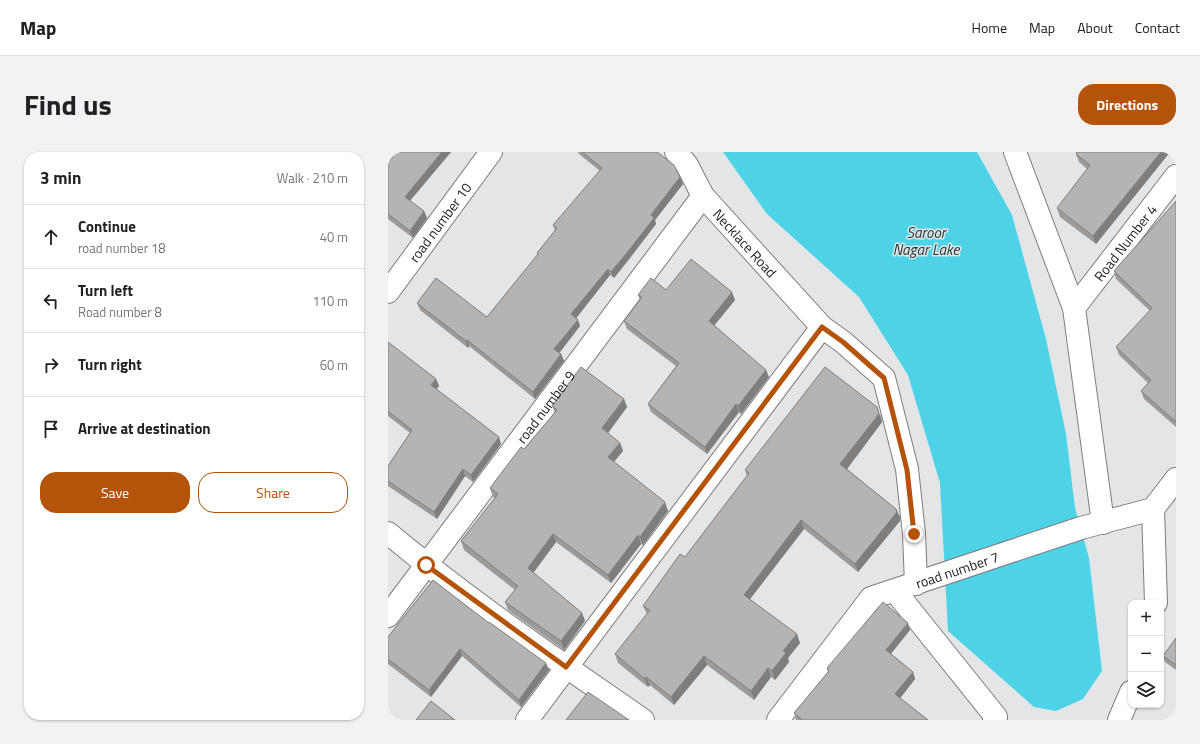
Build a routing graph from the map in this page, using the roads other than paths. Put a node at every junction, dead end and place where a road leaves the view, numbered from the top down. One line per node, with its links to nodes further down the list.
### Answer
1 (491, 152): 6 (street, road number 10)
2 (676, 152): 5 (street, Necklace Road)
3 (1015, 152): 7 (street)
4 (1176, 176): 7 (street, Road Number 4)
5 (703, 196): 8 (street, Necklace Road); 13 (street, road number 9)
6 (388, 292)
7 (1074, 308): 11 (street)
8 (822, 327): 14 (street, Necklace Road); 18 (street)
9 (1176, 479): 10 (street)
10 (1153, 509): 11 (street, road number 7); 16 (street)
11 (1103, 523): 14 (street, road number 7)
12 (388, 533): 13 (street)
13 (426, 565): 17 (street, road number 9); 18 (street)
14 (916, 584): 15 (street, road number 7)
15 (895, 591): 20 (street); 23 (street, road number 7)
16 (1156, 600)
17 (388, 616)
18 (566, 667): 21 (street); 22 (street)
19 (1128, 699): 24 (street)
20 (995, 719)
21 (527, 720)
22 (643, 720)
23 (778, 720)
24 (1119, 720)

